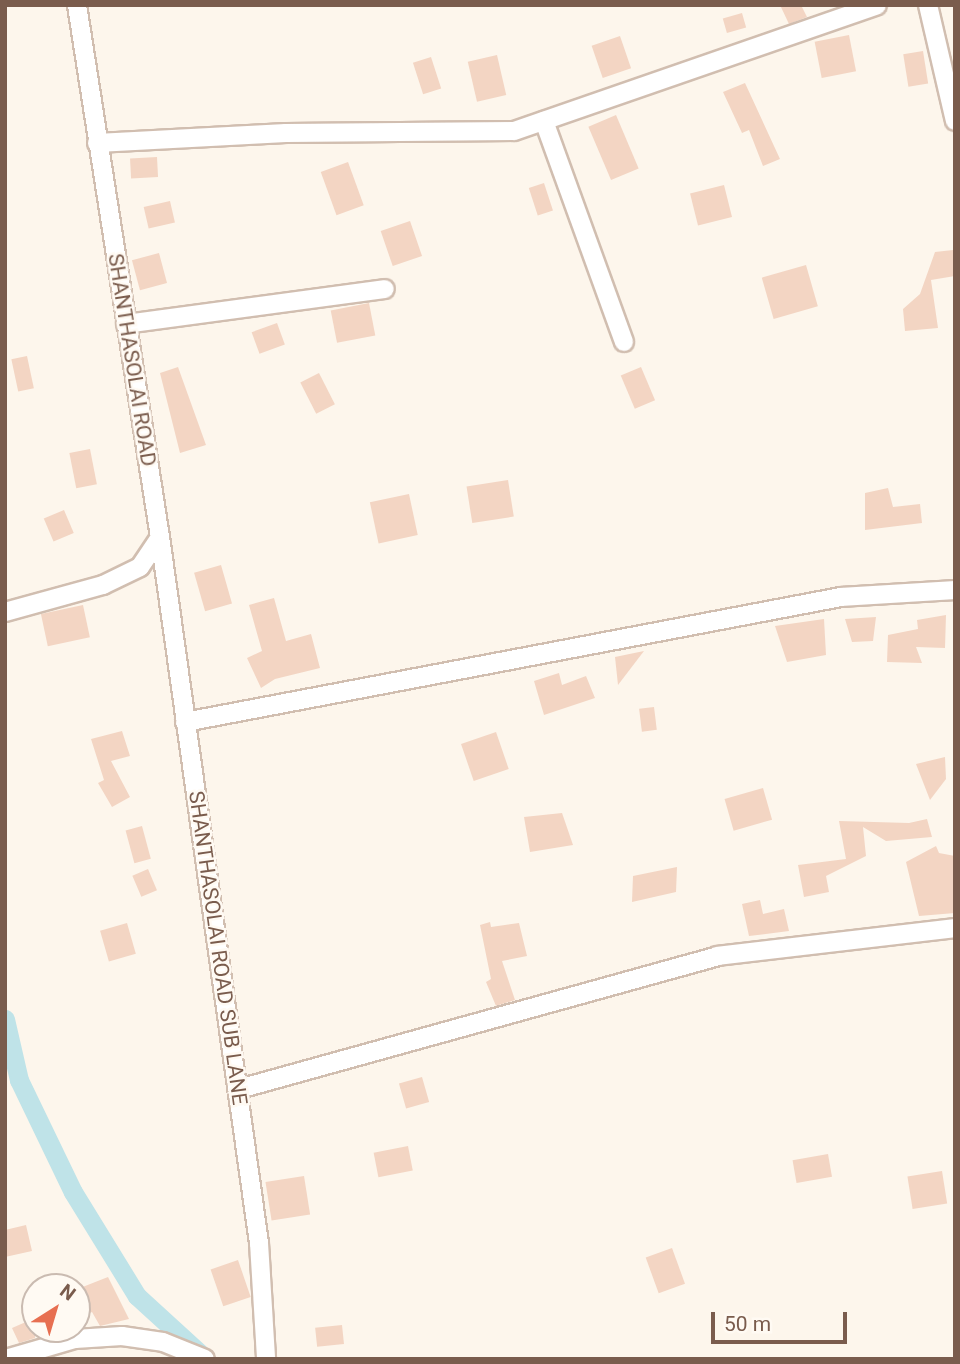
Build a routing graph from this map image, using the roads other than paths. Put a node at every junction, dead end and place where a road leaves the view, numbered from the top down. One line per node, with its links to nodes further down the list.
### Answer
1 (77, 5): 6 (street, SHANTHASOLAI ROAD)
2 (877, 5): 4 (street)
3 (928, 5): 5 (street)
4 (544, 121): 6 (street); 9 (street)
5 (955, 121)
6 (97, 143): 8 (street, SHANTHASOLAI ROAD)
7 (385, 289): 8 (street)
8 (126, 324): 10 (street, SHANTHASOLAI ROAD)
9 (624, 342)
10 (160, 537): 12 (street); 13 (street, SHANTHASOLAI ROAD SUB LANE)
11 (955, 590): 13 (street)
12 (5, 612)
13 (185, 722): 15 (street, SHANTHASOLAI ROAD SUB LANE)
14 (955, 928): 15 (street)
15 (239, 1089): 18 (street, SHANTHASOLAI ROAD SUB LANE)
16 (7, 1356): 17 (street)
17 (205, 1359)
18 (266, 1359)

